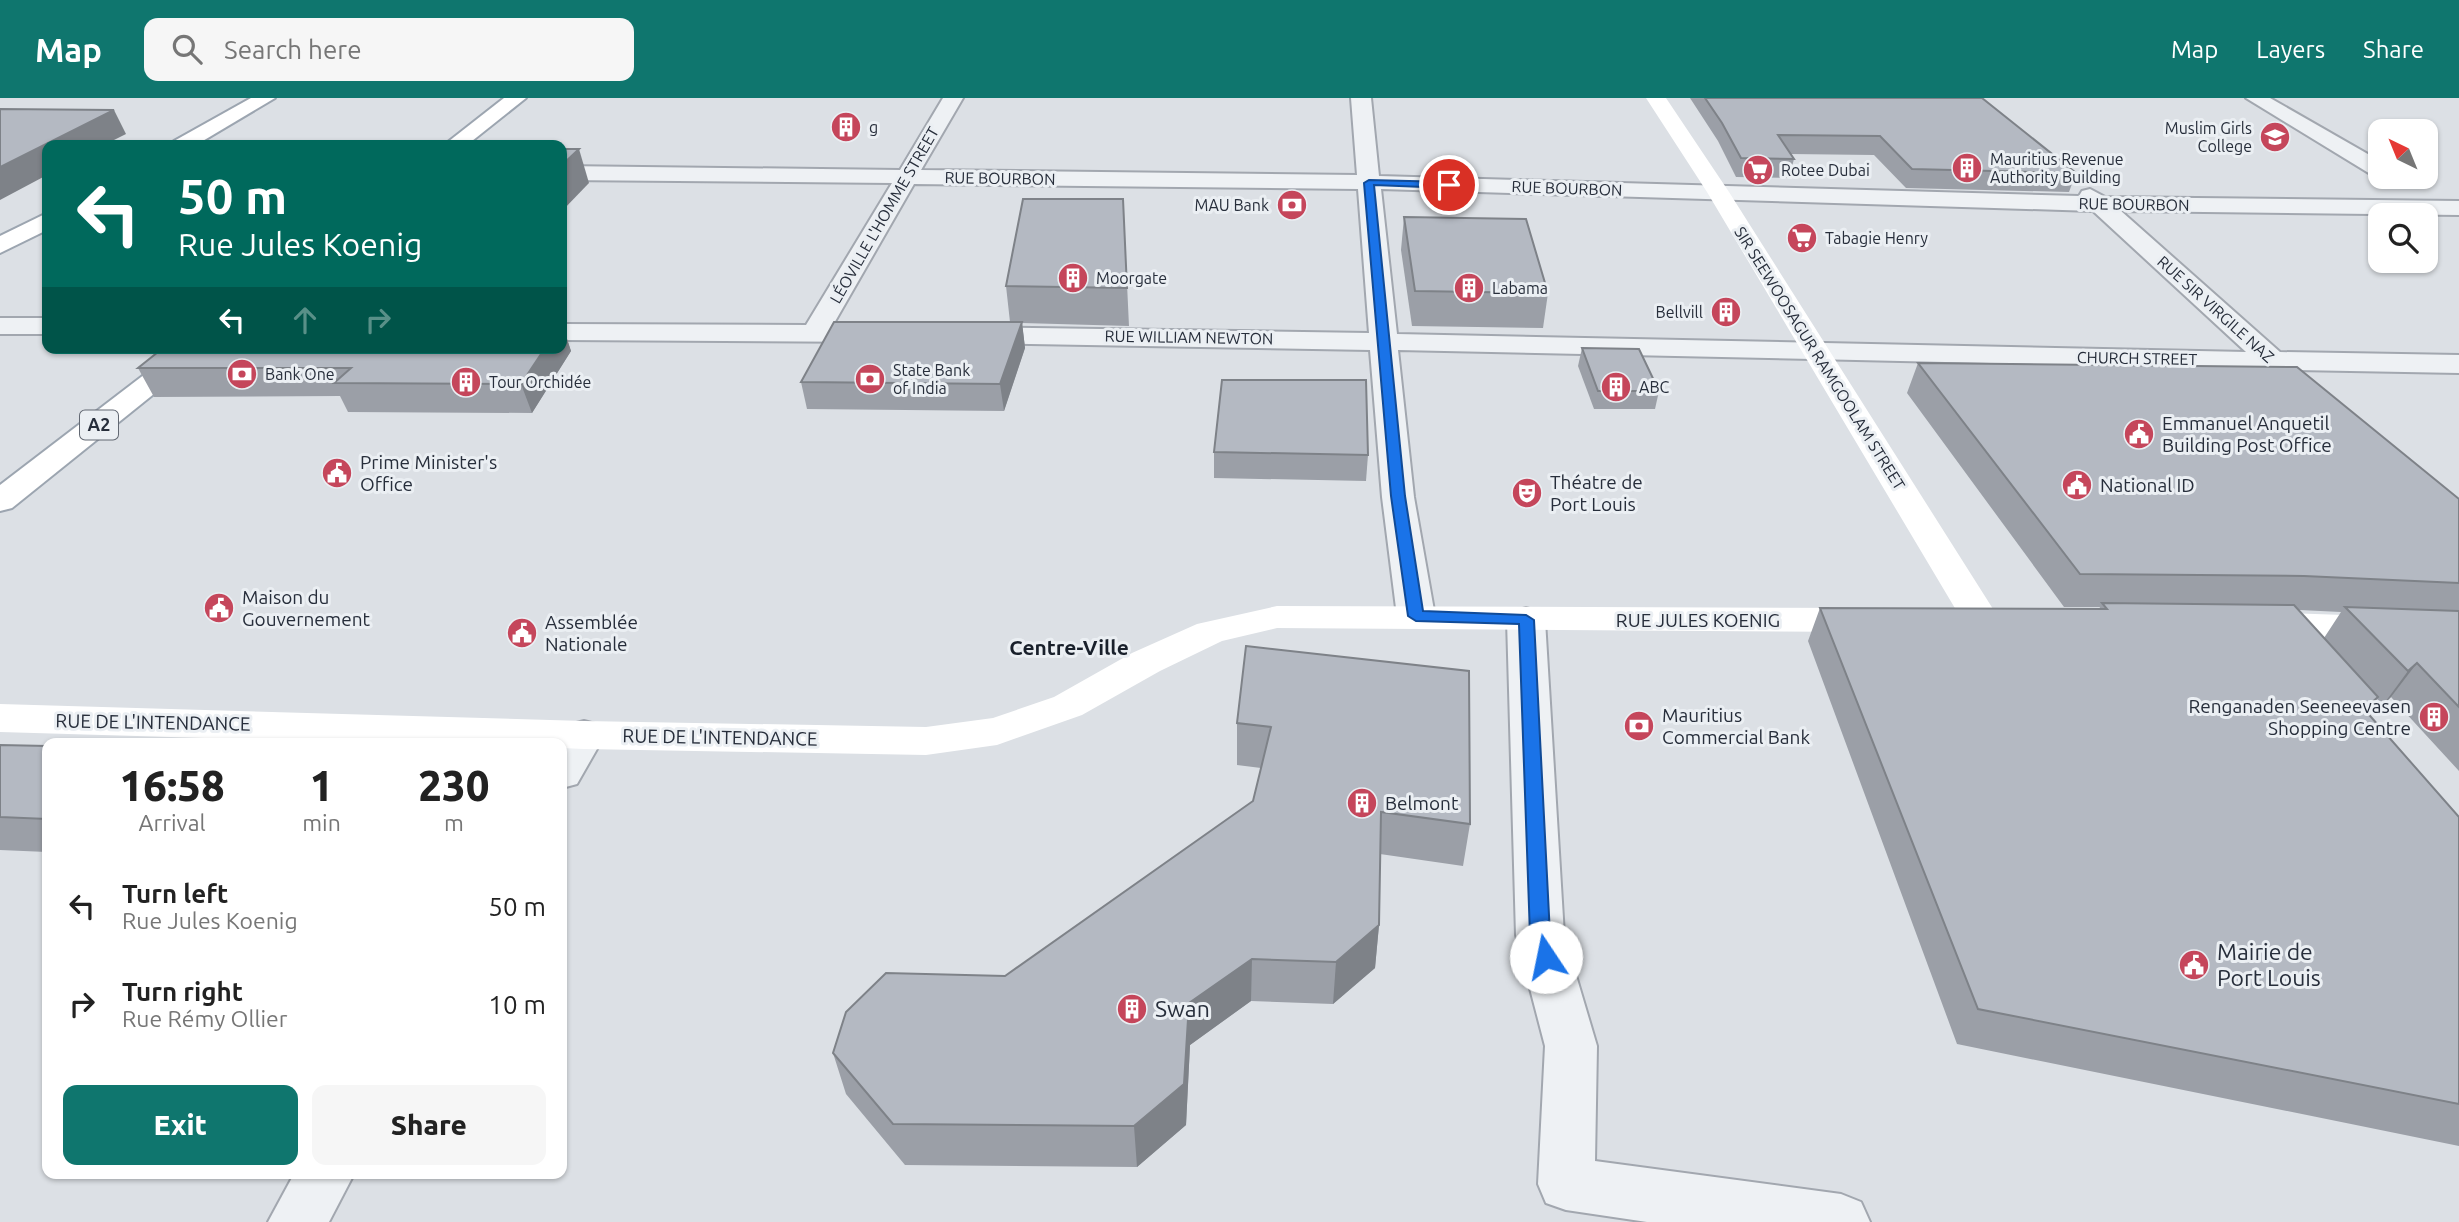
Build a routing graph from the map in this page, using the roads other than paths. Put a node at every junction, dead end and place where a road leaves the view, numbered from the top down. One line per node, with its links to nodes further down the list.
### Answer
1 (265, 98): 7 (main road)
2 (516, 98): 8 (main road)
3 (953, 98): 11 (street, LÉOVILLE L'HOMME STREET)
4 (1361, 98): 13 (street)
5 (1656, 98): 15 (main road, SIR SEEWOOSAGUR RAMGOOLAM STREET)
6 (2256, 98): 9 (street)
7 (190, 140)
8 (461, 140)
9 (2368, 163)
10 (567, 173): 11 (street, RUE BOURBON)
11 (908, 177): 13 (street, RUE BOURBON); 23 (street, LÉOVILLE L'HOMME STREET)
12 (2070, 179): 16 (street, RUE SIR VIRGILE NAZ)
13 (1369, 183): 15 (street, RUE BOURBON); 26 (street)
14 (2414, 189): 17 (street)
15 (1718, 192): 16 (street, RUE BOURBON); 27 (main road, SIR SEEWOOSAGUR RAMGOOLAM STREET)
16 (2100, 204): 17 (street, RUE BOURBON); 29 (street, RUE SIR VIRGILE NAZ)
17 (2455, 211)
18 (42, 223): 19 (main road)
19 (0, 246)
20 (0, 326): 21 (street)
21 (42, 326)
22 (567, 332): 23 (street)
23 (815, 333): 24 (street)
24 (898, 334)
25 (940, 334): 26 (street, RUE WILLIAM NEWTON)
26 (1383, 340): 27 (street, RUE WILLIAM NEWTON); 33 (street)
27 (1815, 352): 29 (street, CHURCH STREET); 36 (main road, SIR SEEWOOSAGUR RAMGOOLAM STREET)
28 (189, 354): 32 (main road, A2)
29 (2273, 361): 30 (street, CHURCH STREET); 31 (street, RUE SIR VIRGILE NAZ)
30 (2459, 363)
31 (2304, 388)
32 (7, 490)
33 (1416, 616): 34 (main road, RUE JULES KOENIG); 42 (main road, RUE DE L'INTENDANCE)
34 (1526, 620): 35 (main road, RUE JULES KOENIG); 46 (street)
35 (1899, 620)
36 (1940, 620)
37 (2228, 623): 38 (main road)
38 (2283, 624): 39 (main road); 40 (street)
39 (2459, 631)
40 (2320, 665)
41 (0, 718): 42 (main road, RUE DE L'INTENDANCE)
42 (584, 735): 43 (street)
43 (567, 764)
44 (323, 1179): 45 (street)
45 (297, 1222)
46 (1841, 1222)

